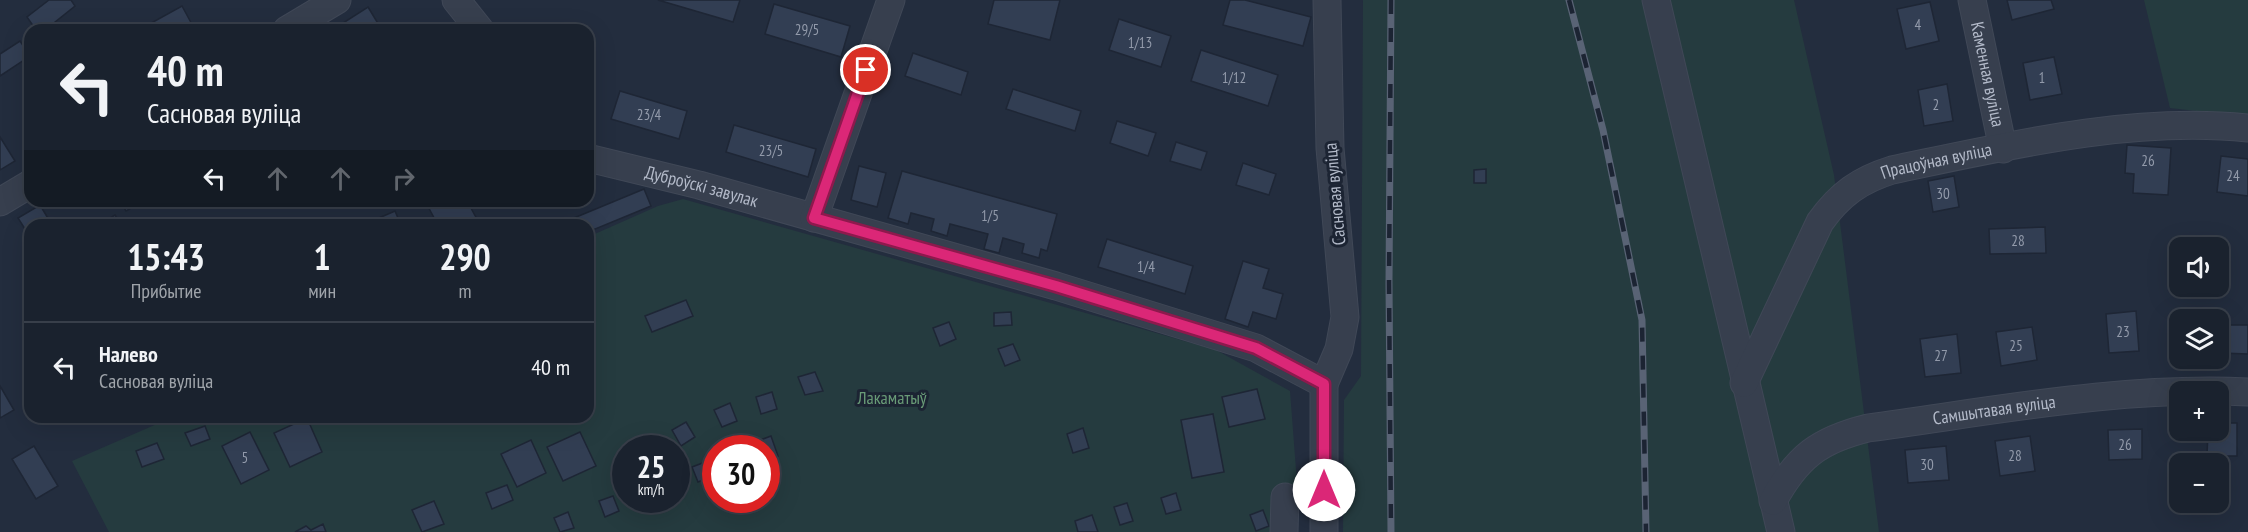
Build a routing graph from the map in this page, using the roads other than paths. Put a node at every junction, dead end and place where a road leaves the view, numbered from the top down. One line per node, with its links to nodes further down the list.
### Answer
1 (337, 0): 7 (street)
2 (456, 0): 8 (street)
3 (891, 0): 14 (street)
4 (1327, 0): 16 (street, Сасновая вуліца)
5 (1656, 0): 15 (street)
6 (1972, 0): 10 (street, Каменная вуліца)
7 (297, 24)
8 (475, 24)
9 (2248, 128): 10 (street, Працоўная вуліца)
10 (2003, 149): 15 (street, Працоўная вуліца)
11 (594, 159): 14 (street, Дуброўскі завулак)
12 (24, 188): 13 (street)
13 (0, 202)
14 (814, 218): 16 (street)
15 (1744, 383): 19 (street)
16 (1324, 384): 21 (street, Сасновая вуліца)
17 (2248, 392): 19 (street, Самшытавая вуліца)
18 (1285, 497): 20 (street)
19 (1773, 501): 22 (street)
20 (1284, 532)
21 (1324, 532)
22 (1781, 532)

